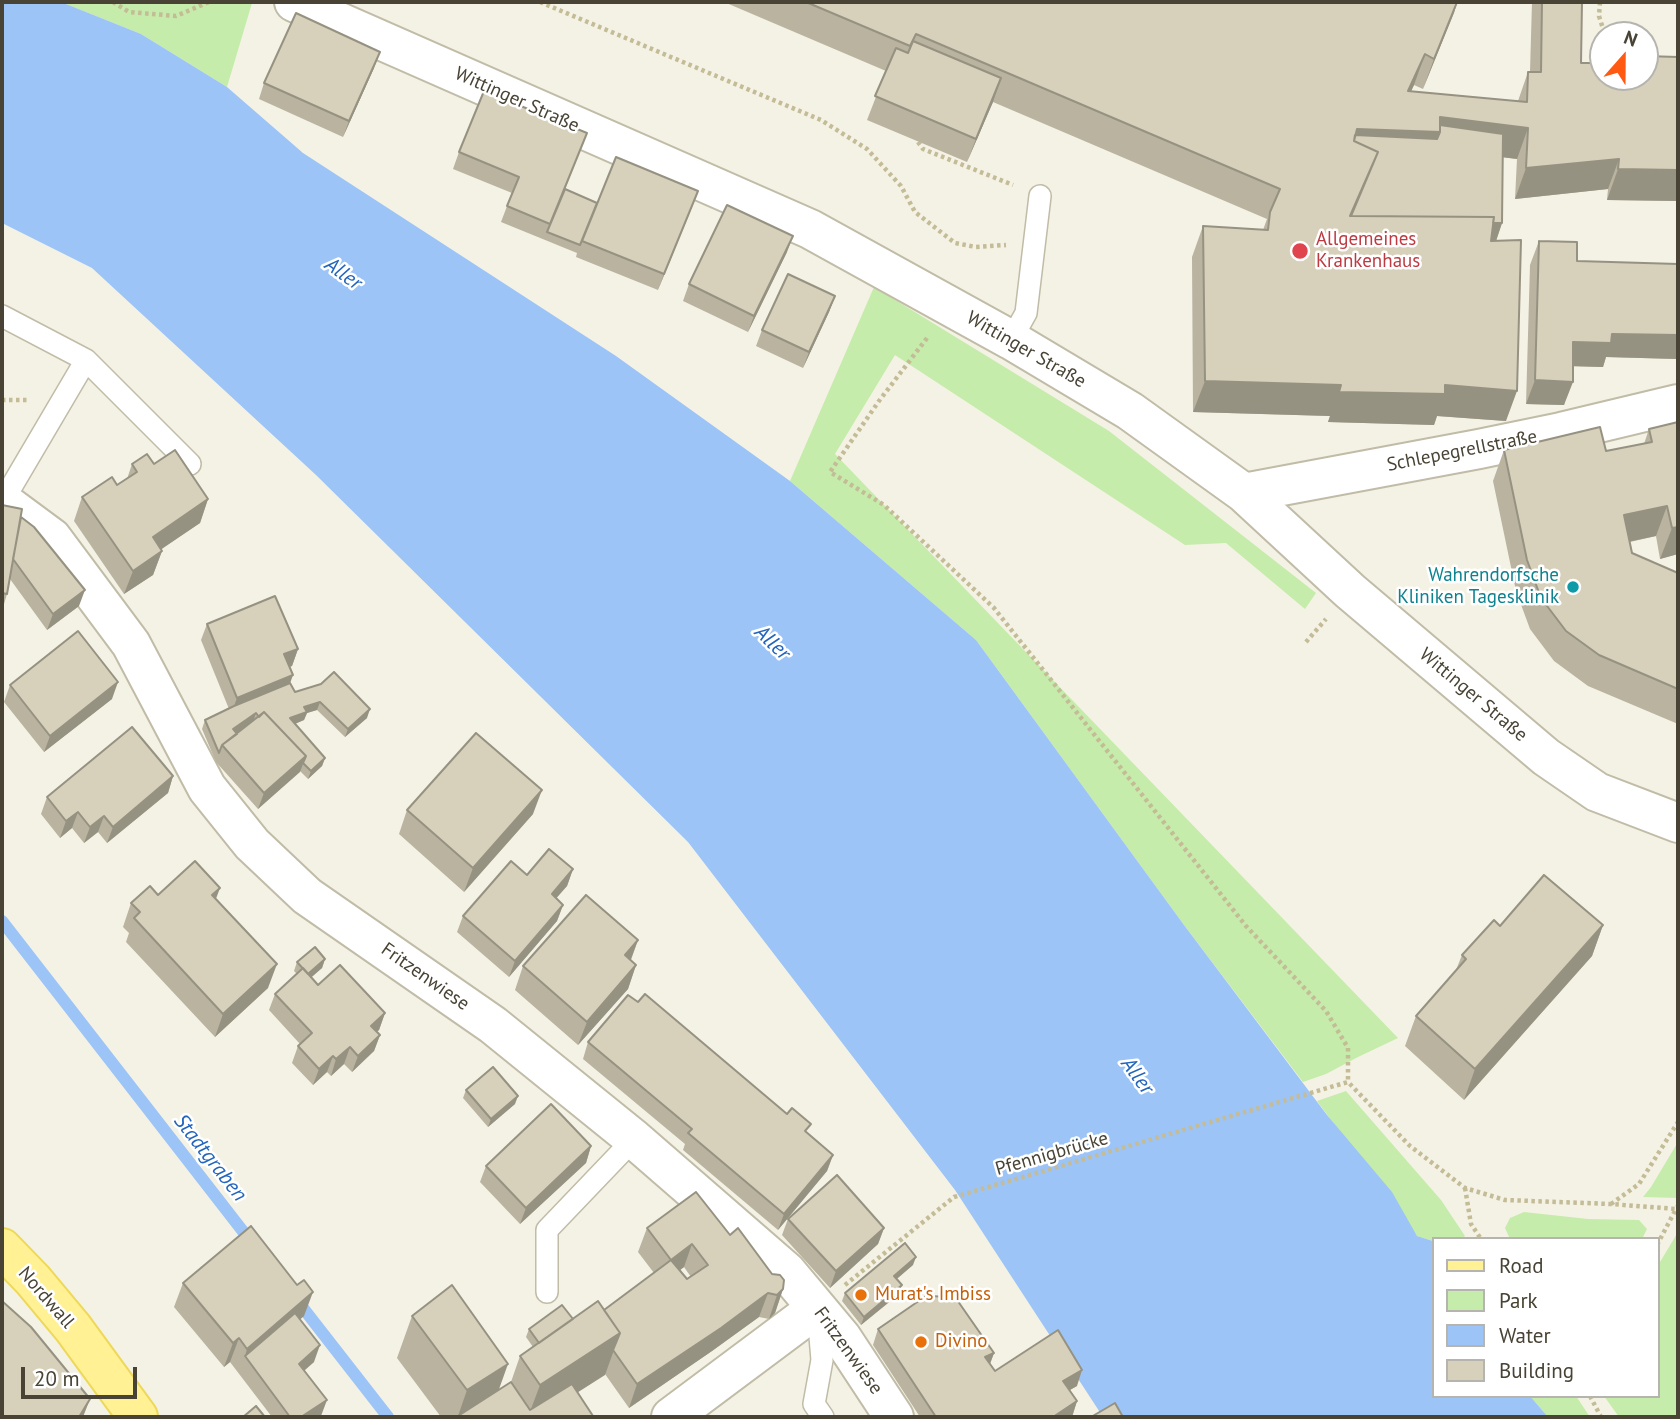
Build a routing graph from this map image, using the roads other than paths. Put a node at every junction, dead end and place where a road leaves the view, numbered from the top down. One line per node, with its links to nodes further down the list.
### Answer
1 (294, 2): 4 (street, Wittinger Straße)
2 (1040, 196): 4 (lane)
3 (2, 316): 5 (lane)
4 (1011, 340): 8 (street, Wittinger Straße)
5 (86, 360): 7 (lane); 9 (lane)
6 (1678, 404): 8 (street, Schlepegrellstraße)
7 (190, 464)
8 (1244, 493): 10 (street, Wittinger Straße)
9 (3, 501): 11 (street, Fritzenwiese)
10 (1678, 823)
11 (634, 1139): 13 (lane); 14 (street, Fritzenwiese)
12 (2, 1248): 15 (main road, Nordwall)
13 (547, 1292)
14 (817, 1308): 16 (street); 17 (lane); 18 (street, Fritzenwiese)
15 (138, 1417)
16 (671, 1417)
17 (823, 1417)
18 (894, 1417)

